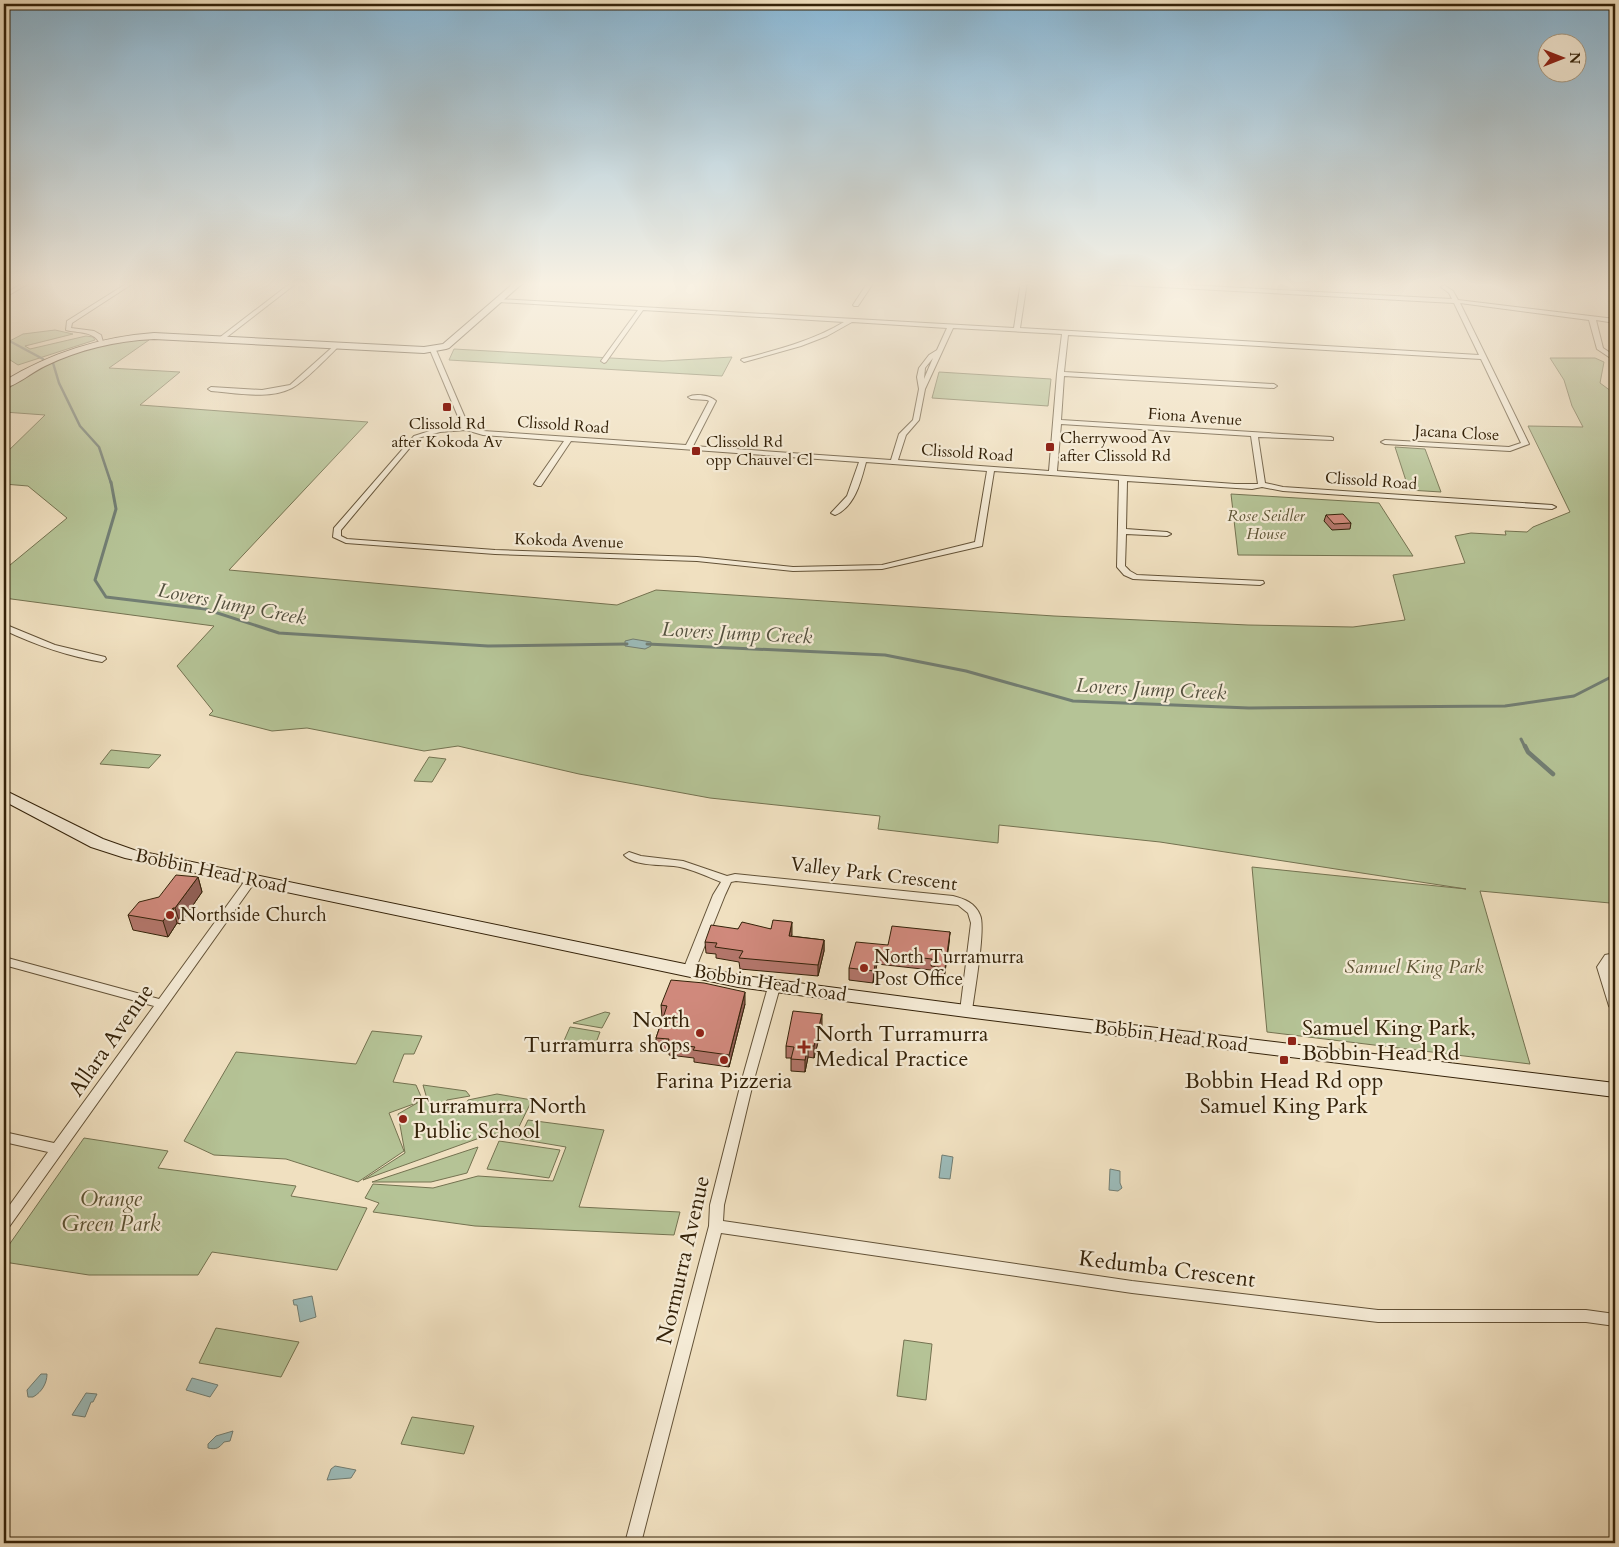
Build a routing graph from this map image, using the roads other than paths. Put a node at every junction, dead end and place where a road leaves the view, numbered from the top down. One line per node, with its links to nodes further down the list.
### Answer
1 (63, 354): 14 (main road)
2 (327, 354): 16 (street)
3 (435, 354): 19 (street)
4 (609, 354): 12 (street)
5 (769, 354): 11 (street)
6 (938, 354): 26 (street)
7 (1062, 354): 13 (street)
8 (1434, 354): 10 (street)
9 (1482, 354): 10 (street)
10 (1483, 357): 23 (street, Jacana Close)
11 (744, 360)
12 (604, 361)
13 (1060, 374): 15 (street); 18 (street)
14 (4, 385)
15 (1274, 386)
16 (211, 390)
17 (691, 397): 24 (street)
18 (1058, 422): 20 (street, Fiona Avenue); 28 (street)
19 (466, 428): 22 (street, Clissold Road); 27 (street, Kokoda Avenue)
20 (1254, 434): 21 (street, Fiona Avenue); 31 (street)
21 (1331, 439)
22 (569, 440): 24 (street, Clissold Road); 30 (street)
23 (1385, 442)
24 (688, 448): 25 (street, Clissold Road)
25 (863, 460): 26 (street, Clissold Road); 33 (street)
26 (894, 462): 27 (street, Clissold Road)
27 (991, 468): 28 (street, Clissold Road)
28 (1053, 472): 29 (street, Clissold Road)
29 (1124, 478): 31 (street, Clissold Road); 34 (street)
30 (538, 484)
31 (1262, 484): 32 (street, Clissold Road)
32 (1552, 507)
33 (835, 513)
34 (1123, 531): 35 (street); 36 (street)
35 (1167, 534)
36 (1260, 583)
37 (4, 627): 38 (street)
38 (102, 659)
39 (4, 795): 41 (main road, Bobbin Head Road)
40 (629, 855): 42 (street, Valley Park Crescent)
41 (251, 880): 45 (main road, Bobbin Head Road); 47 (street, Allara Avenue)
42 (727, 880): 45 (street); 49 (street, Valley Park Crescent)
43 (1615, 957): 48 (street)
44 (4, 961): 47 (street)
45 (688, 970): 46 (main road, Bobbin Head Road)
46 (774, 987): 49 (main road, Bobbin Head Road); 54 (street, Normurra Avenue)
47 (161, 1004): 52 (street, Allara Avenue)
48 (1615, 1006)
49 (966, 1011): 50 (main road, Bobbin Head Road)
50 (1615, 1090)
51 (4, 1137): 52 (street)
52 (58, 1149): 53 (street, Allara Avenue)
53 (4, 1223)
54 (716, 1226): 55 (street, Kedumba Crescent); 56 (street, Normurra Avenue)
55 (1615, 1320)
56 (633, 1543)

